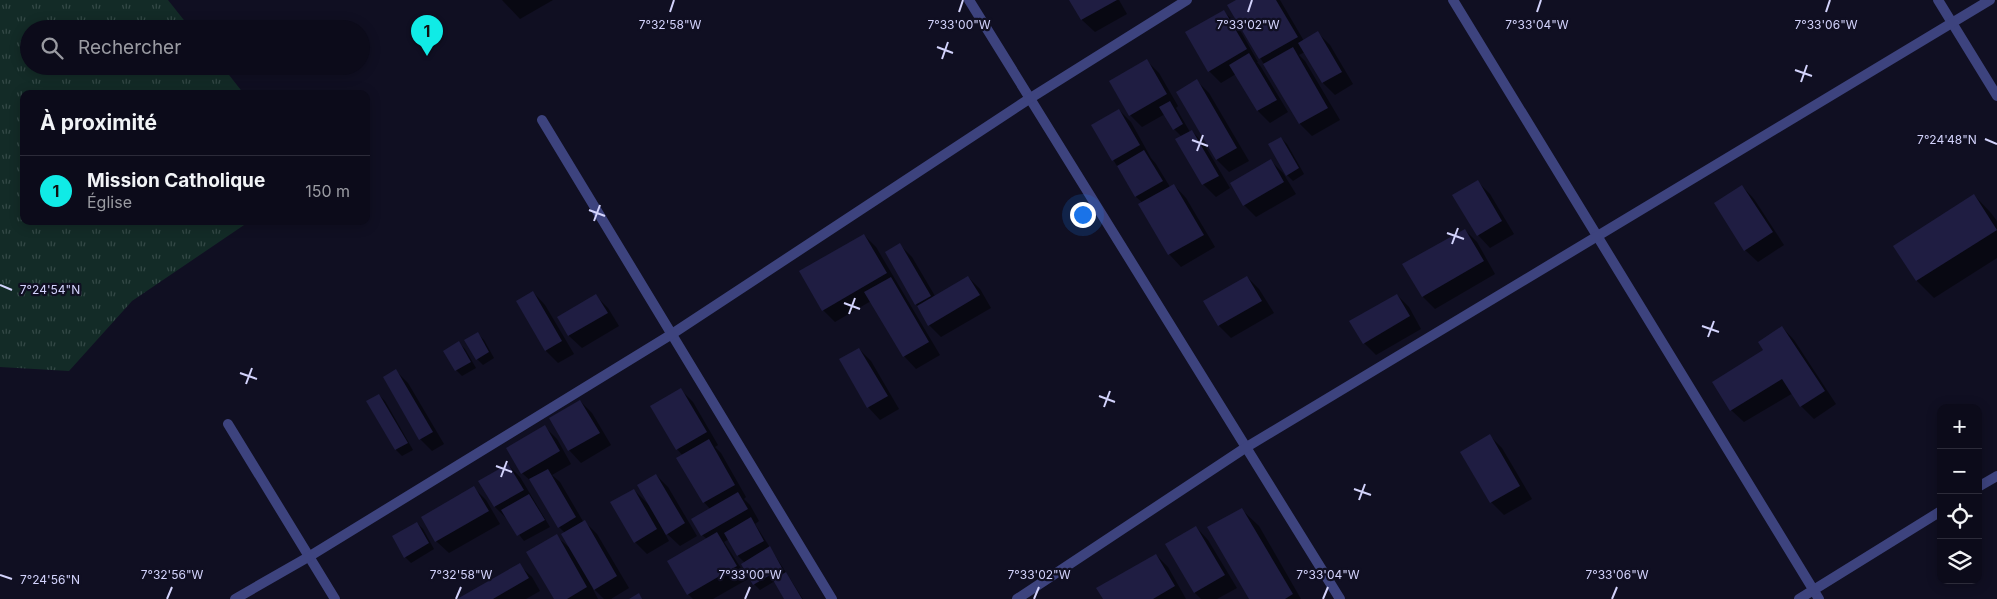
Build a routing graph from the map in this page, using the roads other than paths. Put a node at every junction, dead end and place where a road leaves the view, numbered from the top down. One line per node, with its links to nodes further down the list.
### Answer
1 (969, 0): 8 (street)
2 (1187, 0): 8 (street)
3 (1453, 0): 10 (street)
4 (1938, 0): 6 (street)
5 (1990, 0): 6 (street)
6 (1953, 23): 7 (street); 10 (street)
7 (1997, 96)
8 (1029, 99): 11 (street); 13 (street)
9 (542, 120): 11 (street)
10 (1597, 235): 13 (street); 18 (street)
11 (672, 334): 17 (street); 21 (street)
12 (228, 424): 17 (street)
13 (1245, 448): 22 (street); 23 (street)
14 (1997, 476): 15 (street)
15 (1982, 485)
16 (1937, 513): 18 (street)
17 (310, 556): 19 (street); 20 (street)
18 (1816, 594): 24 (street)
19 (235, 599)
20 (335, 599)
21 (832, 599)
22 (1017, 599)
23 (1340, 599)
24 (1799, 599)

